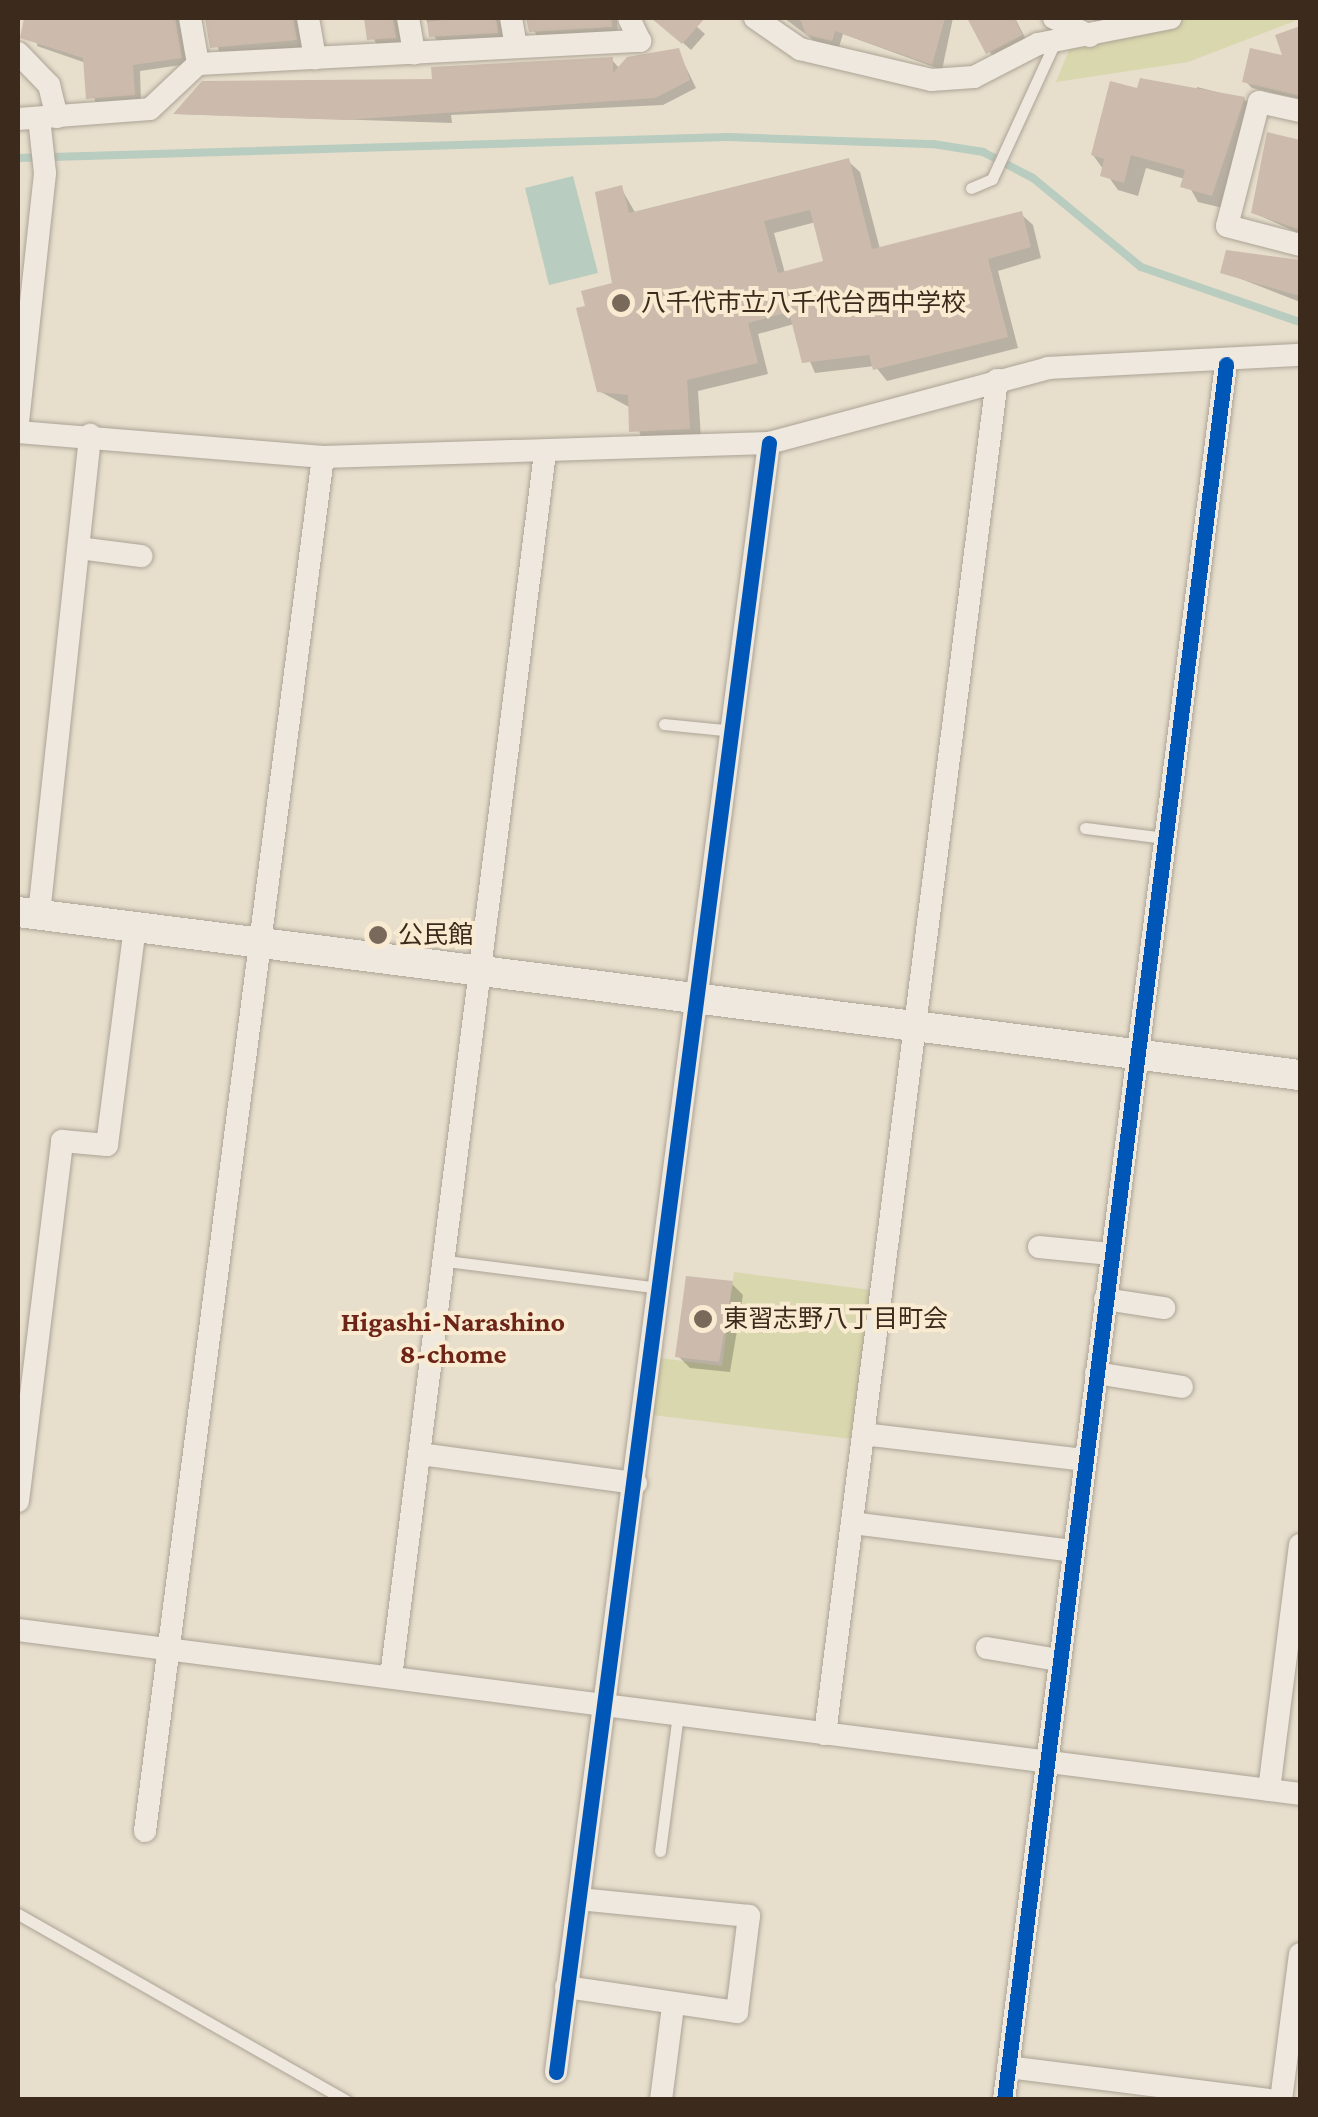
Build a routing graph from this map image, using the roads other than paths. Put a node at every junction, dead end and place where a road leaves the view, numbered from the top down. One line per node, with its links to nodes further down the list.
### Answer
1 (190, 18): 15 (street)
2 (308, 18): 14 (street)
3 (408, 18): 13 (street)
4 (511, 18): 11 (street)
5 (630, 18): 11 (street)
6 (755, 18): 10 (street)
7 (1054, 18): 9 (street)
8 (1170, 18): 9 (street)
9 (1090, 36): 10 (street)
10 (1055, 42): 18 (lane)
11 (516, 48): 13 (street)
12 (18, 53): 17 (street)
13 (414, 53): 14 (street)
14 (315, 58): 15 (street)
15 (198, 64): 17 (street)
16 (1300, 111): 19 (street)
17 (38, 118): 23 (street)
18 (971, 188)
19 (1300, 245)
20 (1300, 355): 21 (street)
21 (1226, 364): 22 (street); 34 (street)
22 (996, 380): 26 (street); 40 (street)
23 (18, 422)
24 (18, 432): 25 (street)
25 (90, 435): 28 (street); 29 (street)
26 (769, 443): 27 (street); 32 (street)
27 (546, 453): 28 (street); 38 (street)
28 (322, 458): 37 (street)
29 (80, 548): 30 (street); 35 (street)
30 (141, 556)
31 (664, 724): 32 (lane)
32 (734, 731): 39 (street)
33 (1085, 828): 34 (lane)
34 (1165, 838): 41 (street)
35 (28, 913): 36 (street)
36 (135, 926): 37 (street); 55 (street)
37 (260, 944): 38 (street); 62 (street)
38 (484, 972): 39 (street); 45 (street)
39 (699, 997): 40 (street); 46 (street)
40 (916, 1026): 41 (street); 51 (street)
41 (1137, 1056): 42 (street); 44 (street)
42 (1300, 1075)
43 (1039, 1247): 44 (street)
44 (1112, 1254): 47 (street)
45 (446, 1260): 46 (lane); 52 (street)
46 (662, 1288): 54 (street)
47 (1106, 1299): 48 (street); 49 (street)
48 (1164, 1308)
49 (1096, 1373): 50 (street); 53 (street)
50 (1182, 1388)
51 (863, 1434): 53 (street); 56 (street)
52 (421, 1454): 54 (street); 64 (street)
53 (1085, 1460): 58 (street)
54 (636, 1483): 65 (street)
55 (18, 1501)
56 (852, 1523): 58 (street); 67 (street)
57 (1300, 1545): 59 (street)
58 (1073, 1551): 63 (street)
59 (1298, 1586): 69 (street)
60 (18, 1630): 62 (street)
61 (987, 1648): 63 (street)
62 (169, 1649): 64 (street); 71 (street)
63 (1059, 1660): 68 (street)
64 (391, 1678): 65 (street)
65 (608, 1706): 66 (street); 73 (street)
66 (678, 1714): 67 (street); 72 (lane)
67 (825, 1734): 68 (street)
68 (1046, 1762): 69 (street); 78 (street)
69 (1269, 1790): 70 (street)
70 (1300, 1794)
71 (145, 1831)
72 (660, 1851)
73 (579, 1899): 76 (street); 77 (street)
74 (18, 1914): 80 (lane)
75 (1300, 1954): 84 (street)
76 (566, 1987): 77 (street); 79 (street)
77 (674, 2006): 81 (street)
78 (1008, 2066): 82 (street); 83 (street)
79 (556, 2072)
80 (346, 2100)
81 (661, 2100)
82 (1004, 2100)
83 (1268, 2100)
84 (1281, 2100)

